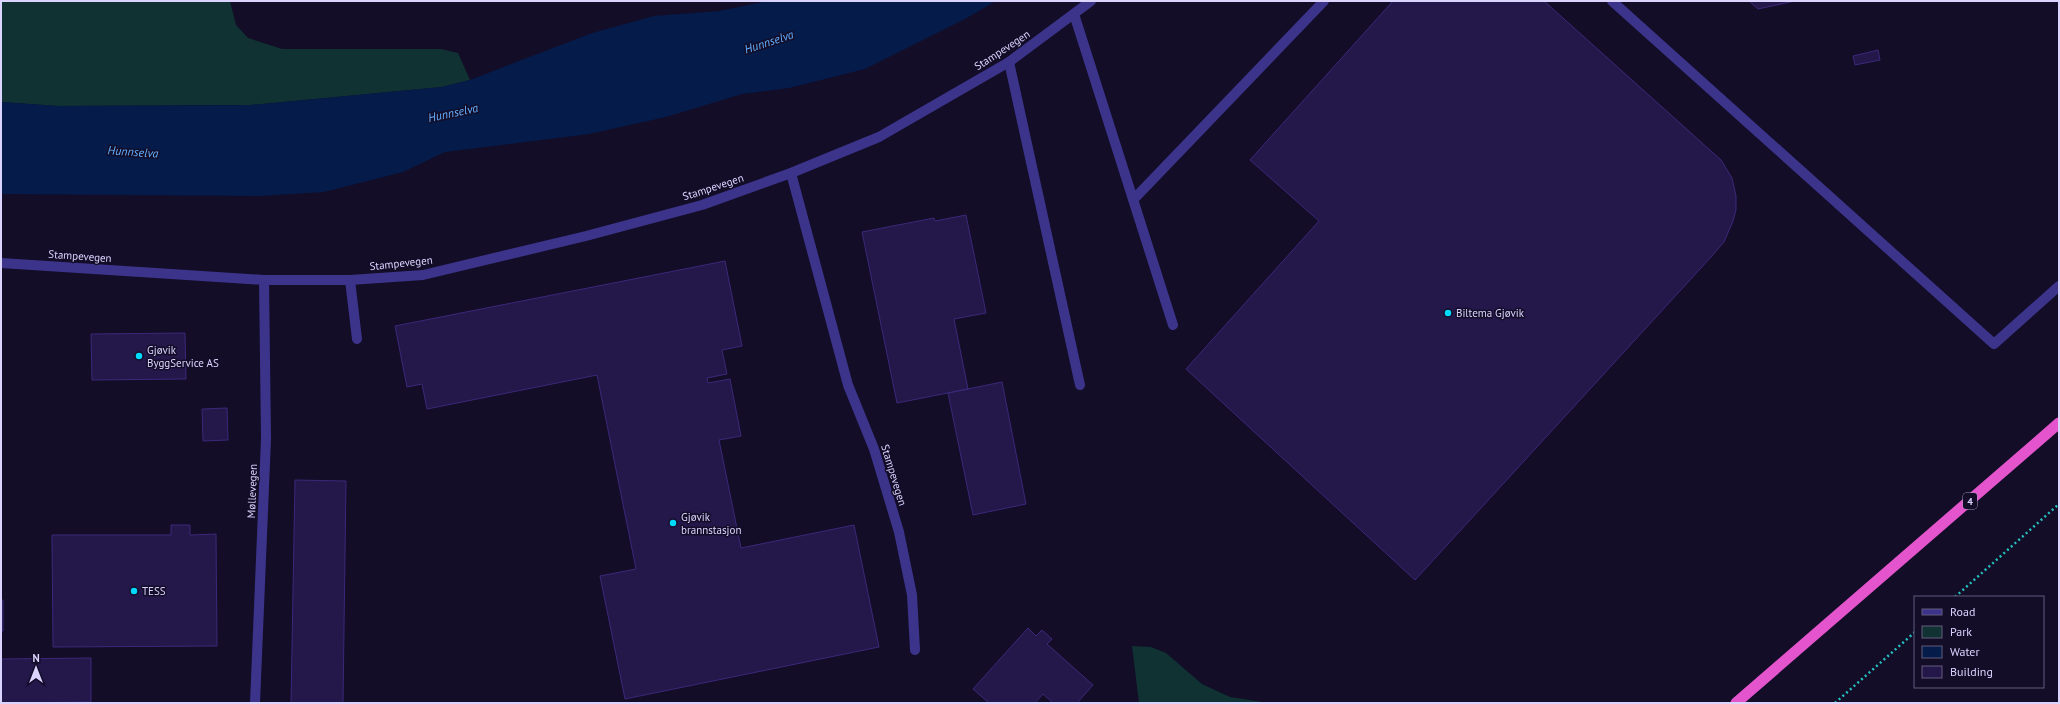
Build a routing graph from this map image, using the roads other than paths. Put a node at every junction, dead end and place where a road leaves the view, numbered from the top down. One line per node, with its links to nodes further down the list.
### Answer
1 (1091, 1): 4 (street, Stampevegen)
2 (1324, 1): 7 (street)
3 (1612, 1): 11 (street)
4 (1074, 14): 5 (street, Stampevegen); 7 (street)
5 (1008, 62): 6 (street, Stampevegen); 14 (street)
6 (791, 173): 10 (street, Stampevegen); 16 (street, Stampevegen)
7 (1133, 200): 12 (street)
8 (1, 263): 9 (street, Stampevegen)
9 (264, 280): 10 (street, Stampevegen); 17 (street, Møllevegen)
10 (350, 280): 13 (street)
11 (2059, 286)
12 (1173, 325)
13 (357, 339)
14 (1080, 385)
15 (2059, 423): 18 (highway, 4)
16 (915, 650)
17 (254, 703)
18 (1736, 703)

